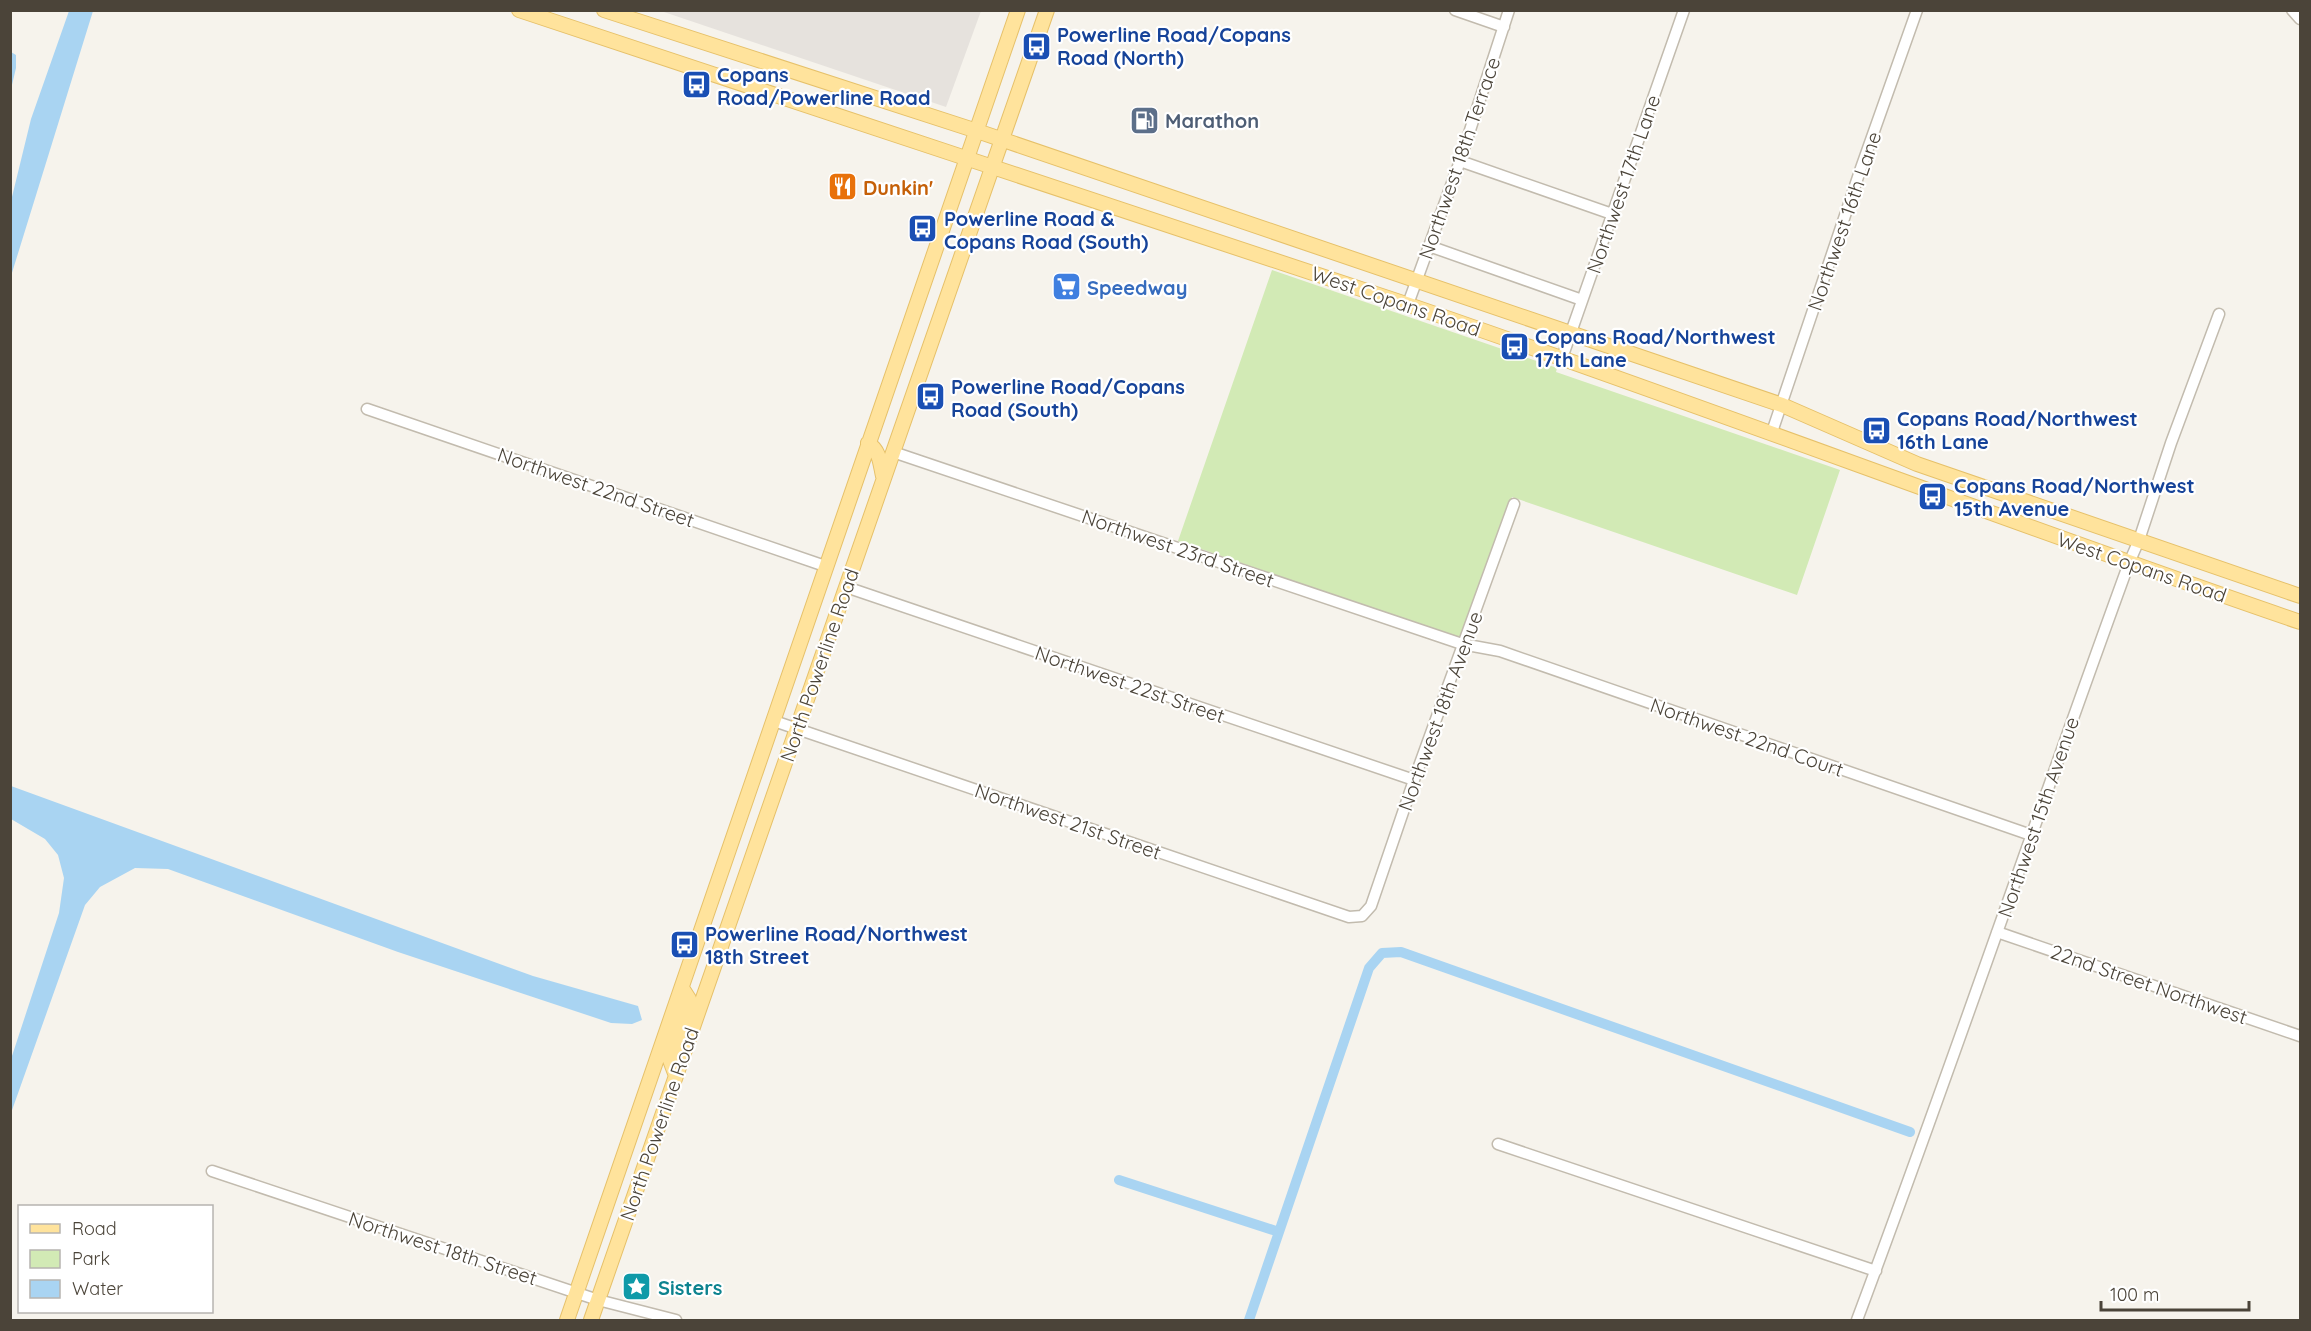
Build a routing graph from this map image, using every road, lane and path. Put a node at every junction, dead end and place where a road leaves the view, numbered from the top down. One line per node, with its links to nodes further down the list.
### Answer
1 (519, 10): 14 (main road, West Copans Road)
2 (604, 10): 12 (main road, West Copans Road)
3 (1018, 10): 12 (main road, North Powerline Road)
4 (1047, 10): 13 (main road, North Powerline Road)
5 (1455, 10): 11 (street)
6 (1509, 10): 11 (street, Northwest 18th Terrace)
7 (1684, 10): 17 (street, Northwest 17th Lane)
8 (1917, 10): 25 (street, Northwest 16th Lane)
9 (2292, 10): 10 (street)
10 (2301, 19)
11 (1504, 27): 15 (street, Northwest 18th Terrace)
12 (977, 131): 13 (main road, West Copans Road); 14 (main road, North Powerline Road)
13 (1003, 140): 16 (main road, North Powerline Road); 19 (main road, West Copans Road)
14 (966, 157): 16 (main road, West Copans Road); 28 (main road, North Powerline Road)
15 (1460, 161): 17 (street); 18 (street, Northwest 18th Terrace)
16 (993, 166): 21 (main road, West Copans Road); 29 (main road, North Powerline Road)
17 (1612, 214): 20 (street, Northwest 17th Lane)
18 (1429, 246): 19 (street, Northwest 18th Terrace); 20 (street)
19 (1416, 280): 21 (street, Northwest 18th Terrace); 23 (main road, West Copans Road)
20 (1582, 300): 23 (street, Northwest 17th Lane)
21 (1408, 304): 24 (main road, West Copans Road)
22 (2219, 314): 32 (street, Northwest 15th Avenue)
23 (1570, 333): 24 (street, Northwest 17th Lane); 25 (main road, West Copans Road)
24 (1562, 358): 27 (main road, West Copans Road)
25 (1782, 405): 27 (street, Northwest 16th Lane); 32 (main road, West Copans Road)
26 (367, 409): 34 (street, Northwest 22nd Street)
27 (1772, 432): 33 (main road, West Copans Road)
28 (868, 443): 30 (main road); 34 (main road, North Powerline Road)
29 (893, 452): 30 (main road, North Powerline Road); 38 (street, Northwest 23rd Street)
30 (884, 478): 35 (main road, North Powerline Road)
31 (1514, 504): 38 (street, Northwest 18th Avenue)
32 (2139, 540): 33 (street, Northwest 15th Avenue); 36 (main road, West Copans Road)
33 (2129, 563): 37 (main road, West Copans Road); 42 (street, Northwest 15th Avenue)
34 (825, 566): 39 (main road, North Powerline Road)
35 (846, 587): 40 (main road, North Powerline Road); 41 (street, Northwest 22st Street)
36 (2301, 596)
37 (2301, 622)
38 (1462, 644): 41 (street, Northwest 18th Avenue); 42 (street, Northwest 22nd Court)
39 (774, 721): 40 (street, Northwest 21st Street); 45 (main road, North Powerline Road)
40 (797, 729): 43 (street, Northwest 21st Street); 47 (main road, North Powerline Road)
41 (1414, 780): 43 (street, Northwest 18th Avenue)
42 (2031, 835): 44 (street, Northwest 15th Avenue)
43 (1362, 916)
44 (1997, 932): 46 (street, 22nd Street Northwest); 50 (street, Northwest 15th Avenue)
45 (682, 988): 47 (main road); 51 (main road, North Powerline Road)
46 (2301, 1036)
47 (676, 1076): 52 (main road, North Powerline Road)
48 (1498, 1144): 50 (street)
49 (212, 1171): 51 (street, Northwest 18th Street)
50 (1876, 1271): 56 (street, Northwest 15th Avenue)
51 (576, 1293): 52 (street, Northwest 18th Street); 53 (main road, North Powerline Road)
52 (597, 1300): 54 (main road, North Powerline Road); 55 (street, Northwest 18th Street)
53 (567, 1320)
54 (591, 1320)
55 (676, 1320)
56 (1857, 1320)

